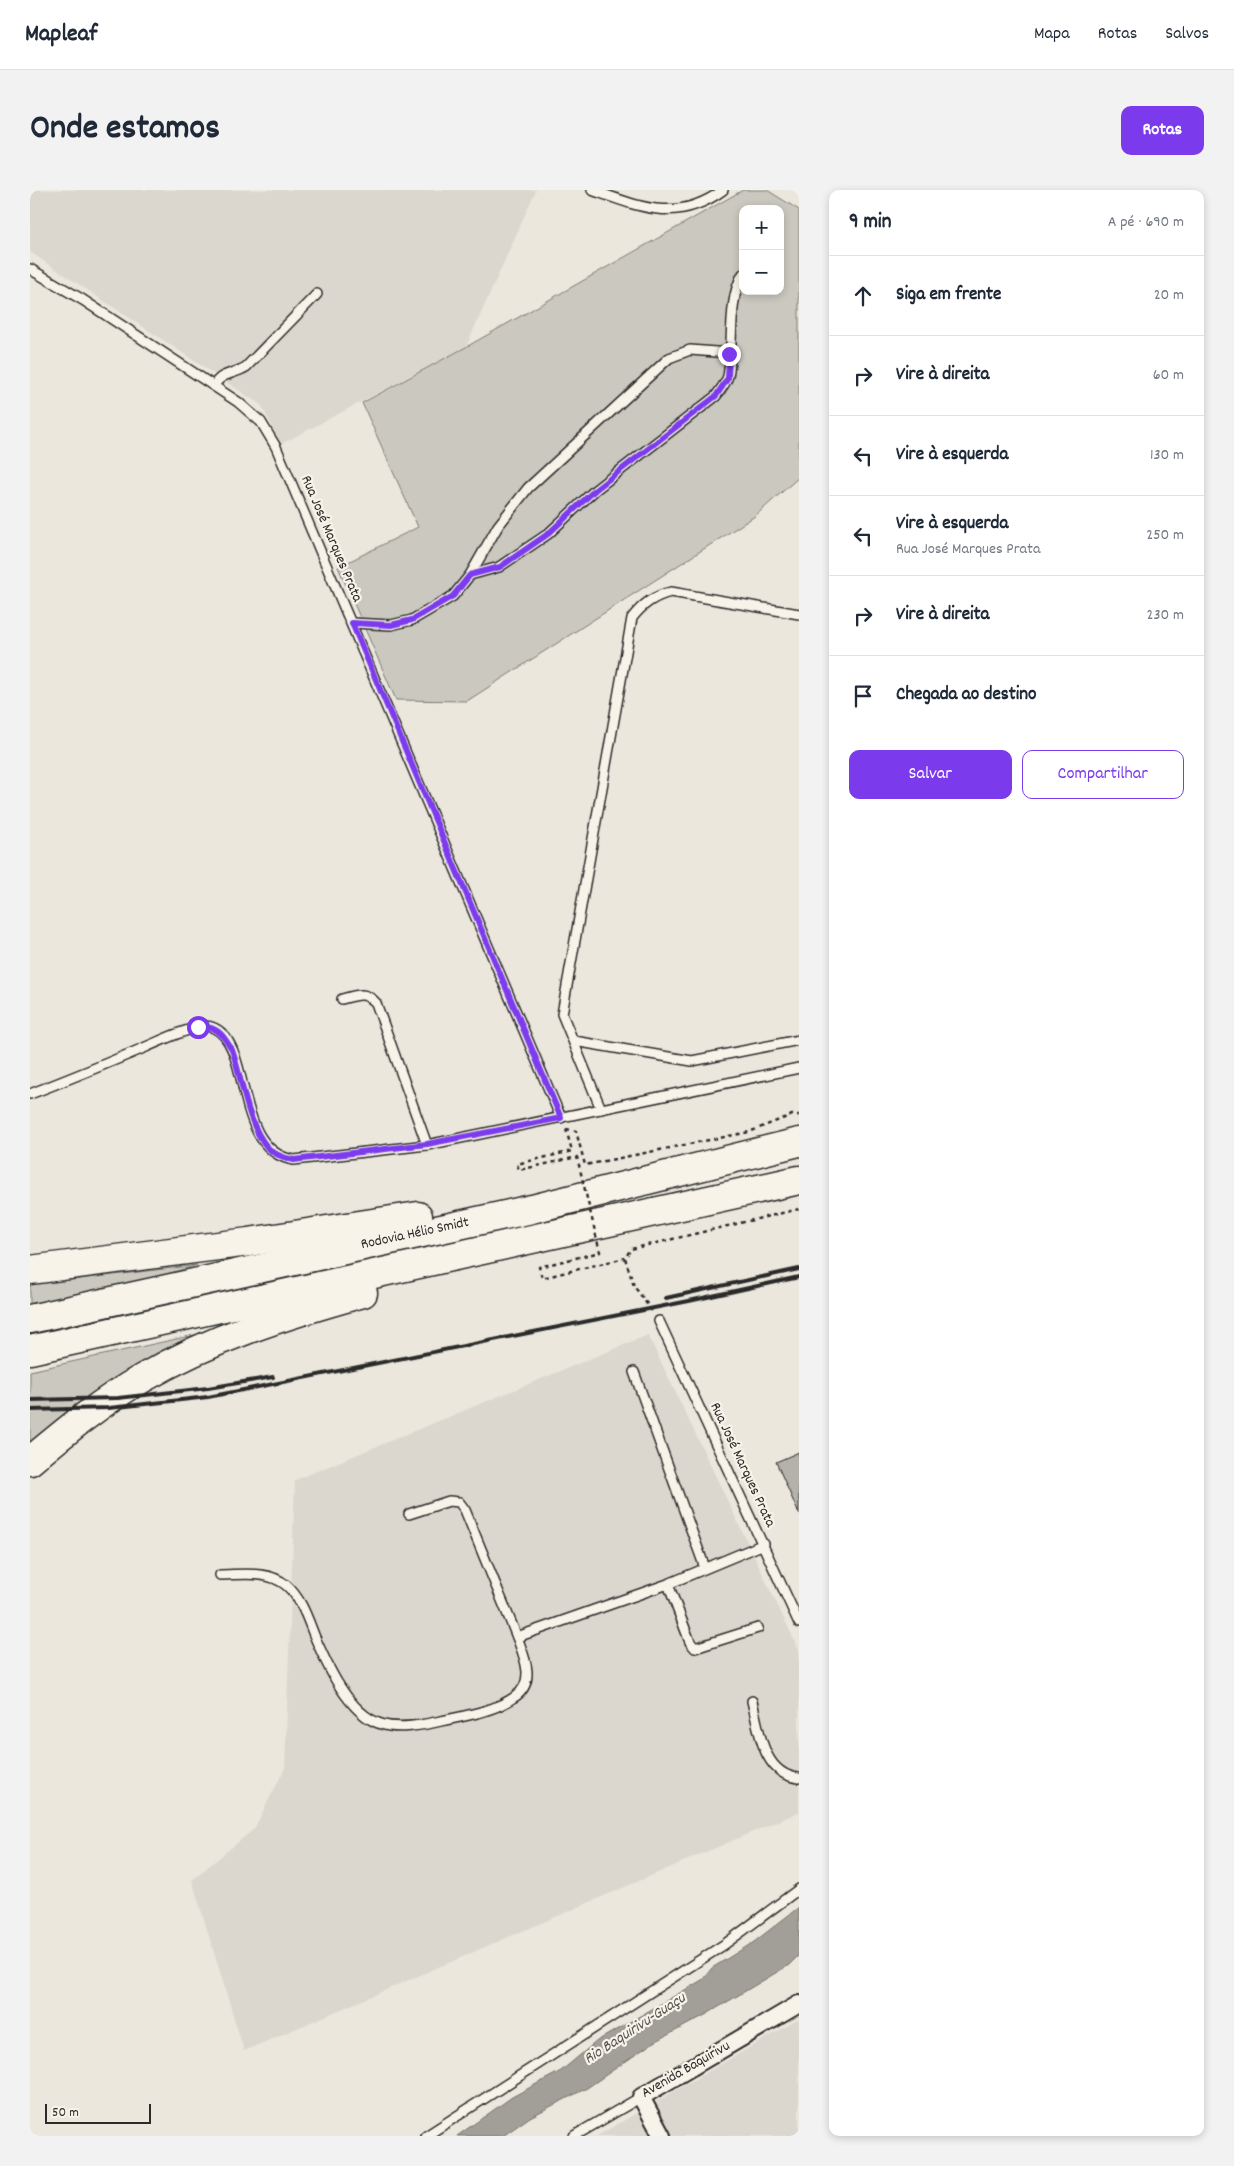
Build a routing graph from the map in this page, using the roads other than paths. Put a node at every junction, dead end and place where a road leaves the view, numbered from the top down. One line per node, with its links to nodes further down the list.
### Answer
1 (592, 190): 2 (lane)
2 (723, 190)
3 (30, 269): 7 (lane, Rua José Marques Prata)
4 (739, 280): 6 (lane)
5 (317, 294): 7 (lane)
6 (729, 354): 8 (lane); 8 (lane)
7 (214, 386): 10 (lane, Rua José Marques Prata)
8 (470, 575): 10 (lane)
9 (799, 614): 13 (lane)
10 (352, 623): 17 (lane, Rua José Marques Prata)
11 (342, 999): 19 (lane)
12 (799, 1040): 13 (lane)
13 (574, 1041): 16 (lane)
14 (799, 1068): 16 (lane)
15 (30, 1094): 19 (lane)
16 (601, 1109): 17 (lane)
17 (561, 1118): 19 (lane)
18 (799, 1142): 21 (highway, Rodovia Hélio Smidt)
19 (427, 1144)
20 (799, 1180): 22 (highway, Rodovia Hélio Smidt)
21 (532, 1208): 23 (highway); 24 (highway, Rodovia Hélio Smidt)
22 (543, 1237): 26 (highway, Rodovia Hélio Smidt); 28 (highway)
23 (30, 1270)
24 (30, 1319)
25 (659, 1320): 30 (lane, Rua José Marques Prata)
26 (30, 1350)
27 (634, 1372): 31 (lane)
28 (30, 1461)
29 (409, 1514): 36 (lane)
30 (764, 1544): 31 (lane); 34 (lane, Rua José Marques Prata)
31 (705, 1568): 33 (lane)
32 (220, 1575): 36 (lane)
33 (668, 1584): 35 (lane); 36 (lane)
34 (799, 1623)
35 (758, 1628)
36 (517, 1637)
37 (752, 1702): 38 (lane)
38 (799, 1778)
39 (799, 1889): 42 (lane)
40 (799, 2004): 41 (street, Avenida Baquirivu)
41 (641, 2097): 43 (lane, Avenida Baquirivu); 44 (street)
42 (426, 2136)
43 (574, 2136)
44 (662, 2136)

